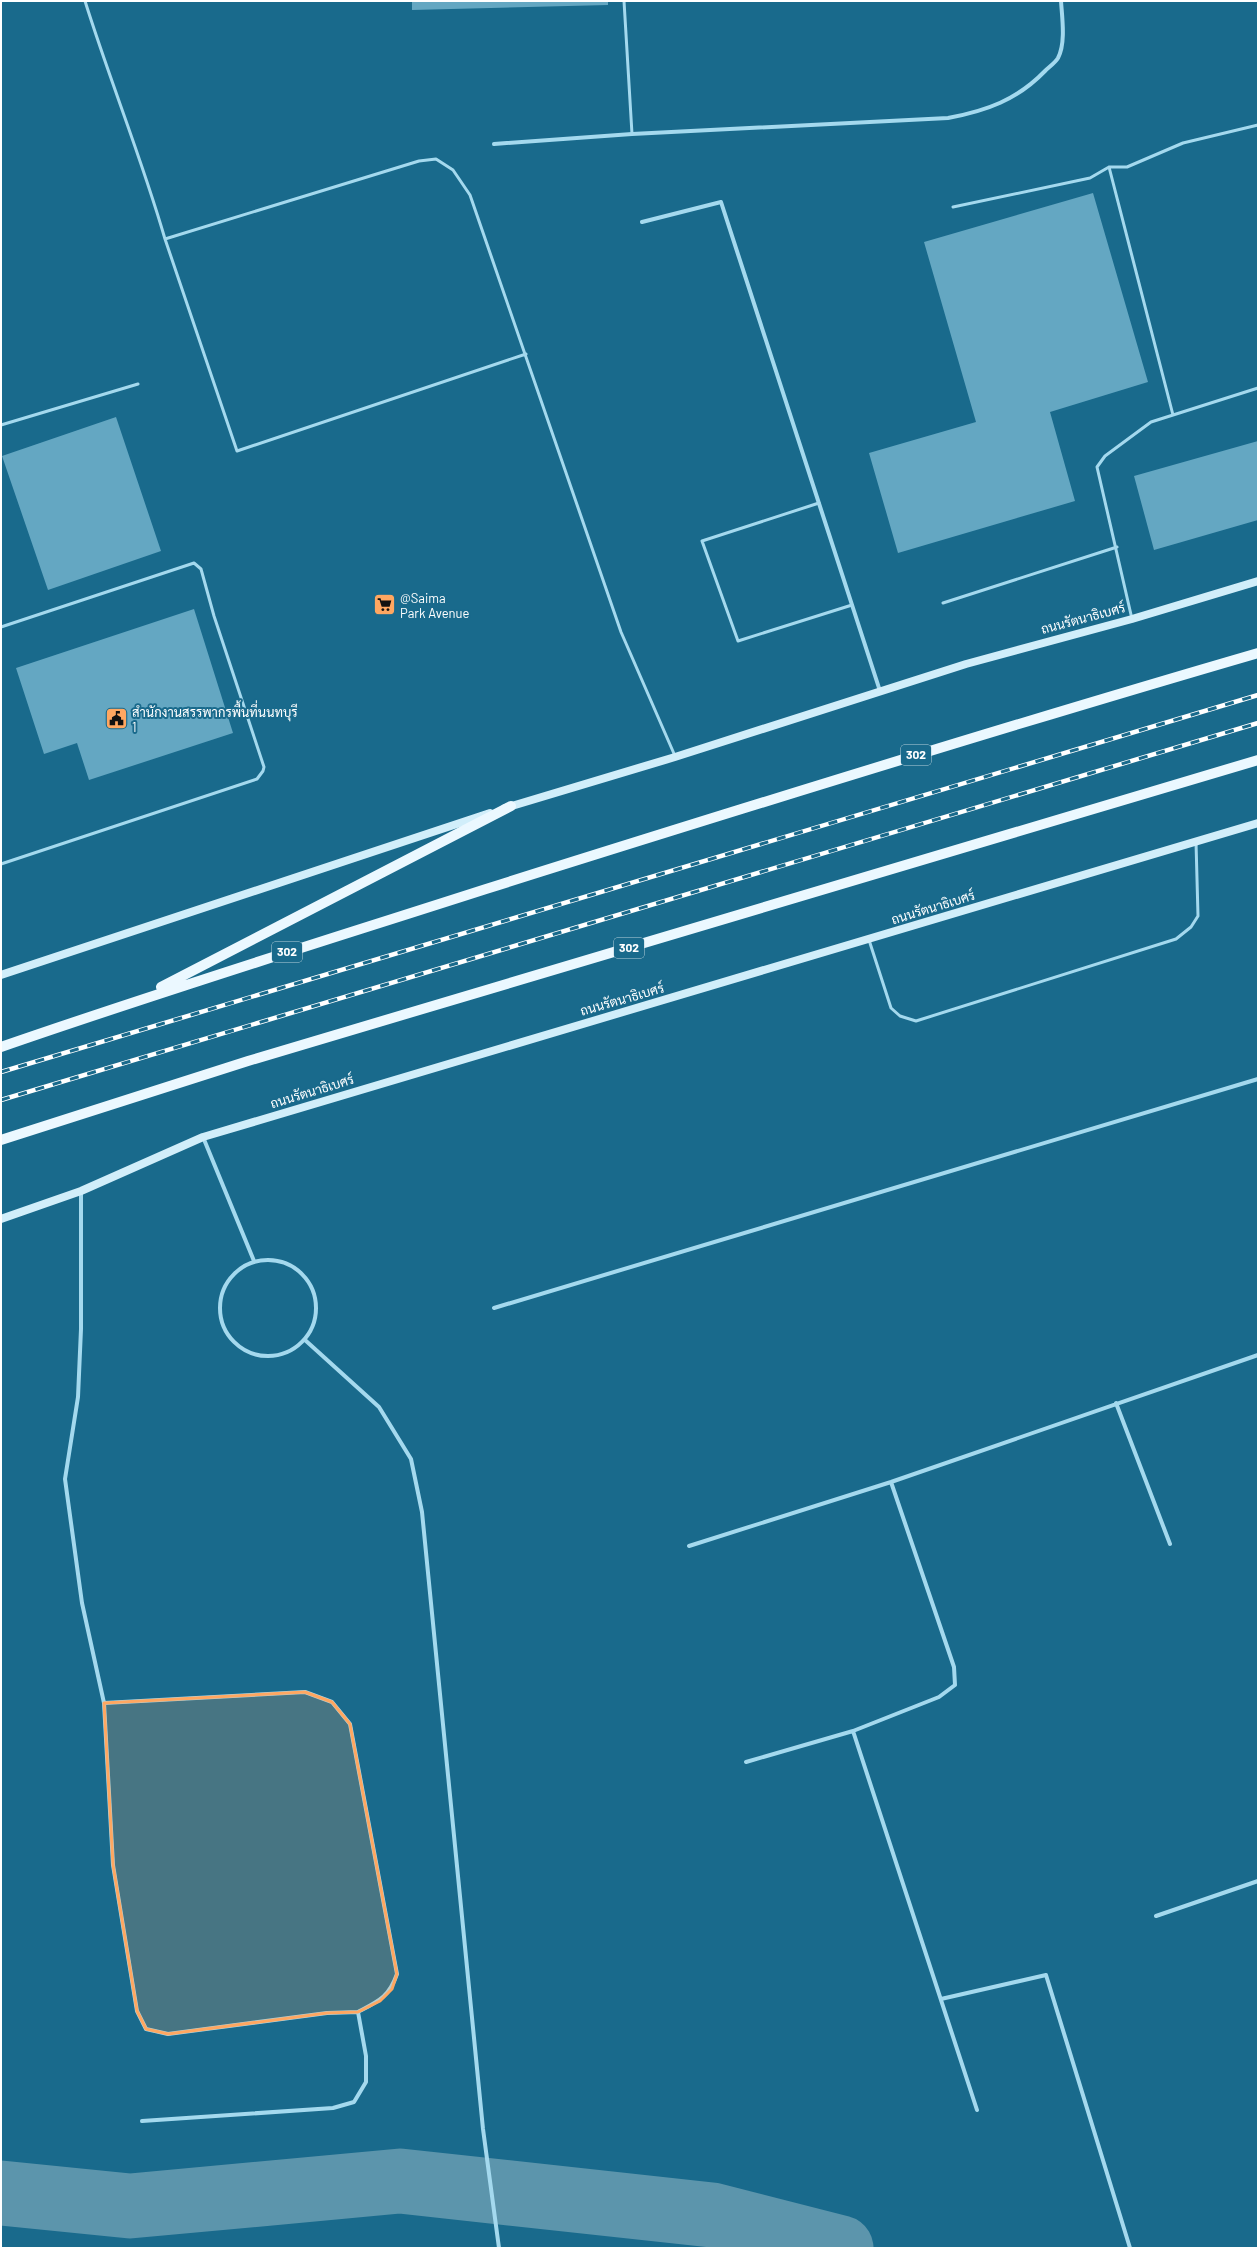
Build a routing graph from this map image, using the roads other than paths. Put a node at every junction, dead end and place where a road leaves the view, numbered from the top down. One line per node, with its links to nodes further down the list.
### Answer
1 (85, 1): 10 (lane)
2 (624, 1): 5 (lane)
3 (1061, 1): 5 (street)
4 (1258, 125): 7 (lane)
5 (632, 134): 6 (street)
6 (494, 144)
7 (1109, 167): 8 (lane); 14 (lane)
8 (953, 207)
9 (642, 222): 16 (street)
10 (165, 239): 11 (lane); 11 (lane)
11 (526, 354): 25 (lane)
12 (138, 384): 15 (lane)
13 (1258, 388): 14 (lane)
14 (1173, 415): 17 (lane)
15 (1, 425)
16 (819, 503): 20 (street); 20 (lane)
17 (1117, 546): 19 (lane); 21 (lane)
18 (1258, 581): 21 (main road, ถนนรัตนาธิเบศร์)
19 (943, 603)
20 (852, 605): 24 (street)
21 (1132, 618): 24 (main road, ถนนรัตนาธิเบศร์)
22 (1, 627): 30 (lane)
23 (1258, 652): 33 (main road, 302)
24 (880, 691): 25 (main road, ถนนรัตนาธิเบศร์)
25 (675, 757): 27 (main road, ถนนรัตนาธิเบศร์)
26 (1258, 760): 37 (main road, 302)
27 (511, 806): 32 (main road, ถนนรัตนาธิเบศร์); 33 (main road)
28 (1258, 824): 29 (main road, ถนนรัตนาธิเบศร์)
29 (1196, 842): 31 (main road, ถนนรัตนาธิเบศร์); 31 (lane)
30 (1, 864)
31 (869, 940): 36 (main road, ถนนรัตนาธิเบศร์)
32 (1, 975)
33 (136, 1000): 34 (main road, 302)
34 (1, 1047)
35 (1258, 1079): 41 (street)
36 (203, 1137): 38 (main road, ถนนรัตนาธิเบศร์); 40 (street)
37 (1, 1140)
38 (81, 1191): 39 (main road, ถนนรัตนาธิเบศร์); 48 (street)
39 (1, 1219)
40 (254, 1261): 42 (street); 42 (street)
41 (494, 1308)
42 (305, 1340): 57 (street)
43 (1258, 1354): 44 (street)
44 (1116, 1403): 45 (street); 46 (street)
45 (891, 1482): 47 (street); 49 (street)
46 (1170, 1544)
47 (689, 1546)
48 (104, 1703): 54 (street); 54 (street)
49 (853, 1731): 50 (street); 53 (street)
50 (746, 1762)
51 (1258, 1881): 52 (street)
52 (1156, 1916)
53 (941, 1999): 55 (street); 58 (street)
54 (358, 2012): 56 (street)
55 (977, 2110)
56 (142, 2121)
57 (499, 2248)
58 (1130, 2248)

